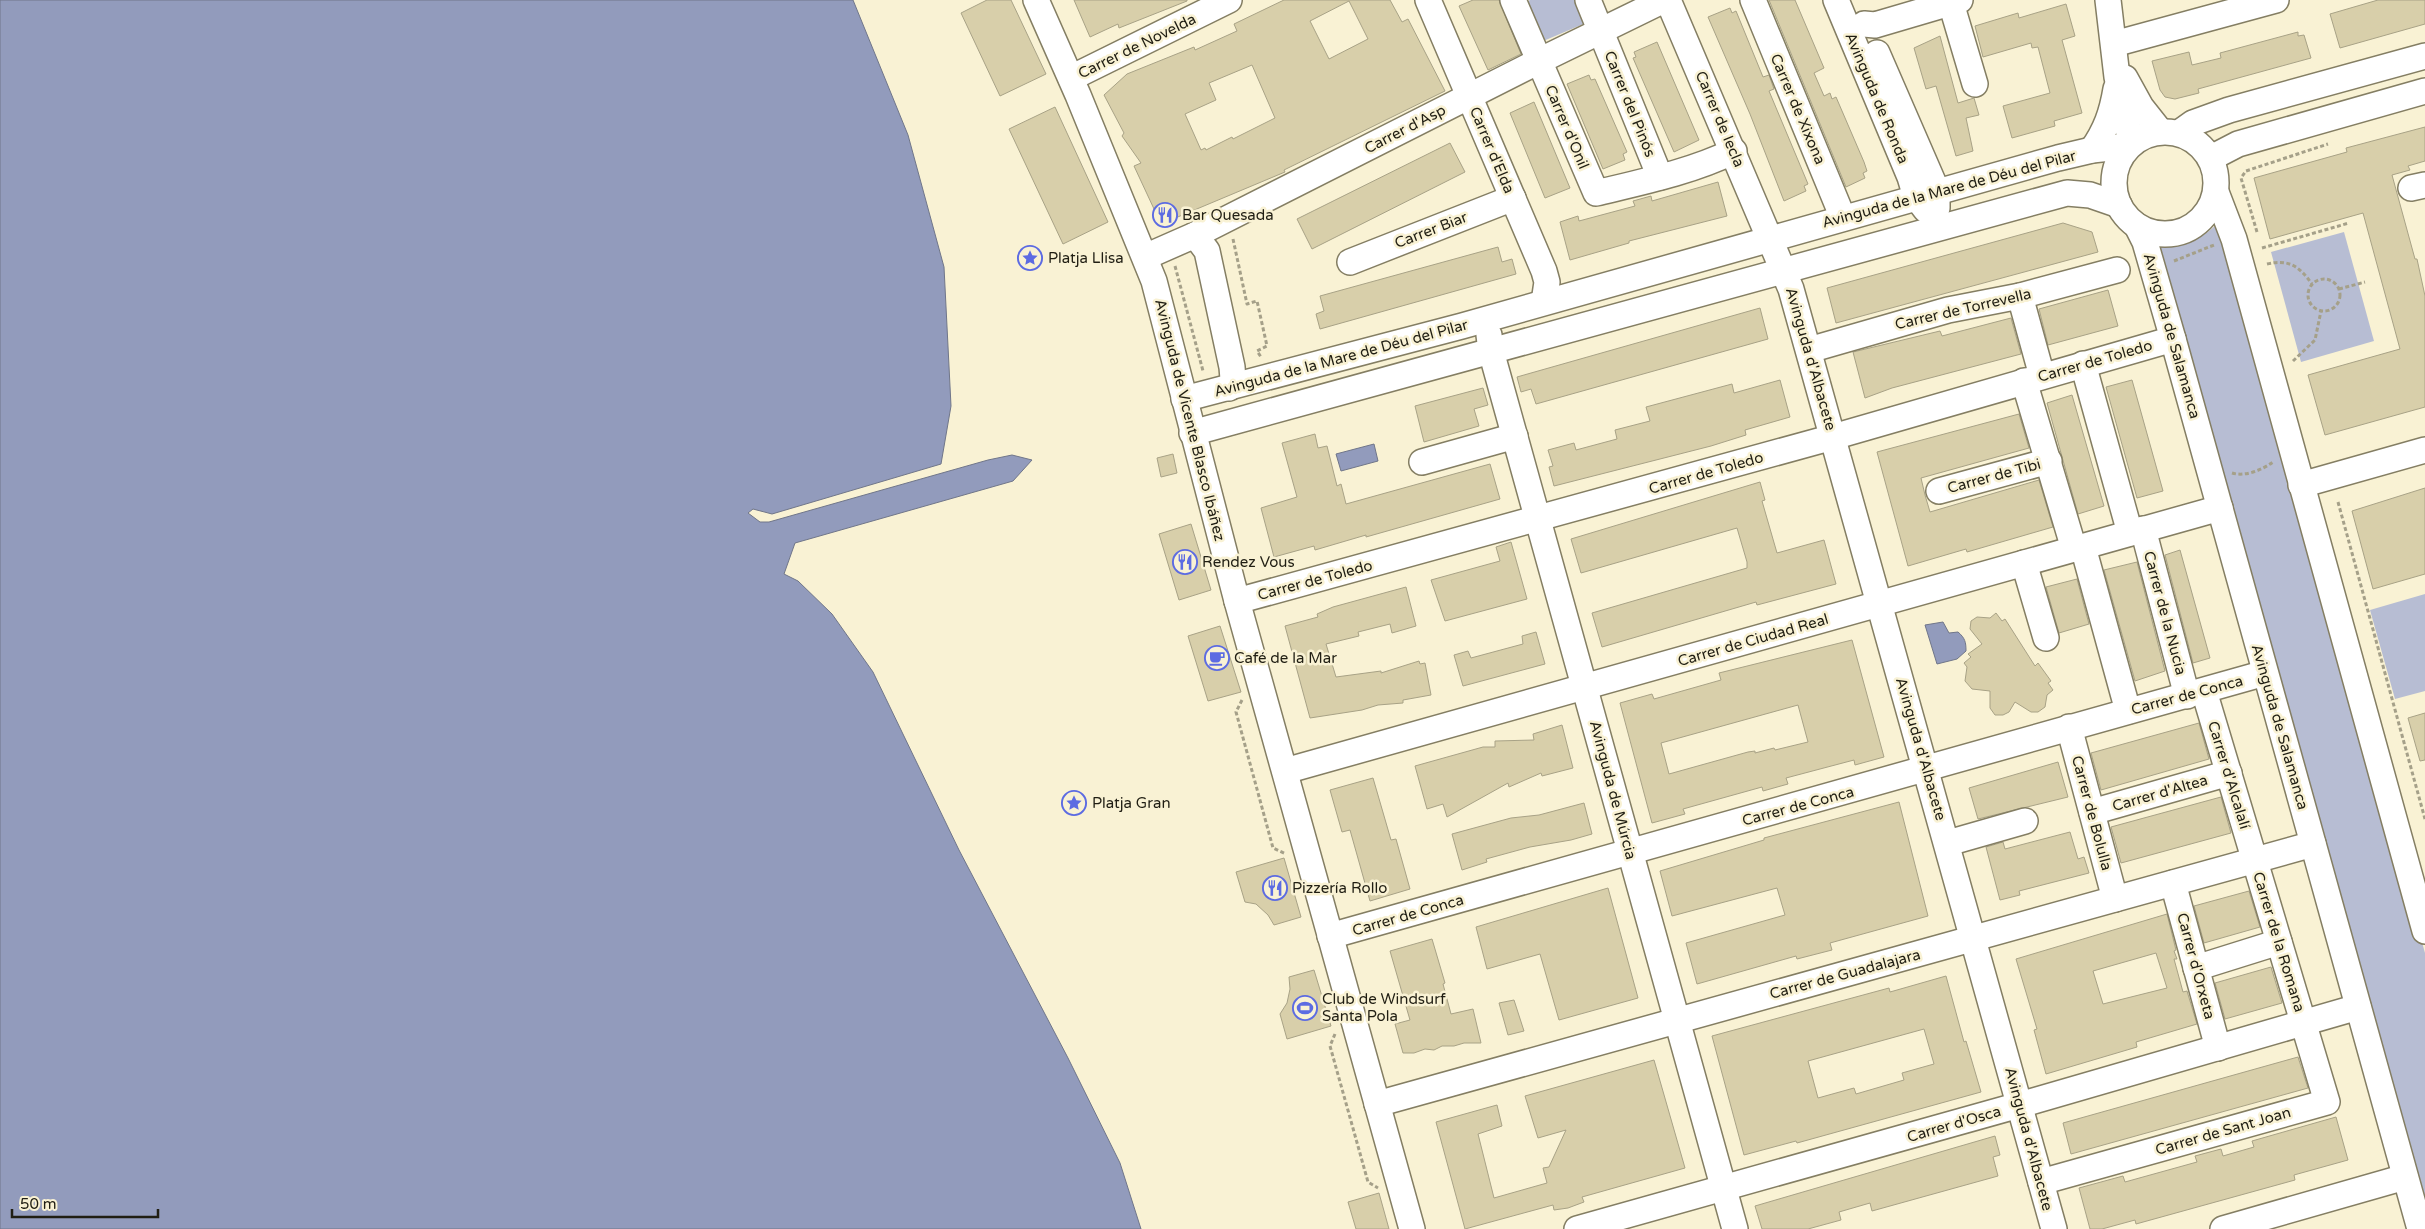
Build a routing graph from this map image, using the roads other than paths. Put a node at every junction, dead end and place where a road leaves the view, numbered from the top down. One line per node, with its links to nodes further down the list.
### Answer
1 (1036, 0): 19 (street, Avinguda de Vicente Blasco Ibáñez)
2 (1229, 0): 19 (street, Carrer de Novelda)
3 (1513, 0): 17 (street, Carrer d'Onil)
4 (1588, 0): 15 (street, Carrer del Pinós)
5 (1664, 0): 15 (street, Carrer d'Asp)
6 (1668, 0): 26 (street, Carrer de Iecla)
7 (1753, 0): 33 (street, Carrer de Xixona)
8 (1836, 0): 30 (street, Avinguda de Ronda)
9 (1854, 0): 14 (street, Avinguda de Ronda)
10 (2108, 0): 18 (street)
11 (2276, 0): 18 (street)
12 (1956, 1): 14 (street); 20 (street)
13 (1436, 2): 22 (street, Carrer d'Elda)
14 (1864, 24): 30 (street, Avinguda de Ronda)
15 (1601, 30): 17 (street, Carrer d'Asp); 28 (street, Carrer del Pinós)
16 (2425, 56): 23 (street)
17 (1539, 61): 22 (street, Carrer d'Asp); 28 (street, Carrer d'Onil)
18 (2116, 61): 23 (street); 24 (street); 25 (street)
19 (1071, 78): 38 (street, Avinguda de Vicente Blasco Ibáñez)
20 (1975, 84)
21 (2425, 90): 27 (street)
22 (1470, 97): 31 (street, Carrer d'Elda); 36 (street, Carrer d'Asp)
23 (2170, 132): 24 (street); 27 (street)
24 (2130, 145): 25 (street, Avinguda de la Mare de Déu del Pilar); 32 (street)
25 (2092, 150): 30 (street, Avinguda de la Mare de Déu del Pilar)
26 (1734, 152): 28 (street); 37 (street, Carrer de Iecla)
27 (2211, 158): 29 (street)
28 (1660, 177)
29 (2216, 192): 35 (street); 58 (street)
30 (1927, 194): 33 (street, Avinguda de la Mare de Déu del Pilar); 34 (street)
31 (1513, 198): 39 (street, Carrer Biar); 43 (street, Carrer d'Elda)
32 (2118, 205): 34 (street); 35 (street)
33 (1843, 218): 37 (street, Avinguda de la Mare de Déu del Pilar)
34 (1938, 226): 40 (street)
35 (2136, 226): 45 (street, Avinguda de Salamanca)
36 (1195, 235): 38 (street, Carrer d'Asp); 50 (street)
37 (1771, 239): 40 (street); 43 (street, Avinguda de la Mare de Déu del Pilar)
38 (1146, 257): 51 (street, Avinguda de Vicente Blasco Ibáñez)
39 (1350, 262)
40 (1783, 270): 46 (street, Avinguda d'Albacete); 47 (street)
41 (2117, 270): 42 (street, Carrer de Torrevella)
42 (2020, 296): 46 (street, Carrer de Torrevella); 49 (street)
43 (1544, 302): 44 (street, Avinguda de la Mare de Déu del Pilar)
44 (1498, 315): 47 (street, Avinguda de la Mare de Déu del Pilar); 50 (street, Avinguda de la Mare de Déu del Pilar)
45 (2173, 338): 48 (street, Carrer de Toledo); 60 (street, Avinguda de Salamanca)
46 (1809, 350): 54 (street, Avinguda d'Albacete)
47 (1491, 351): 52 (street); 53 (street, Avinguda de Múrcia)
48 (2083, 364): 49 (street, Carrer de Toledo); 62 (street, Carrer de la Nucia)
49 (2033, 378): 54 (street, Carrer de Toledo); 56 (street)
50 (1219, 391): 51 (street, Avinguda de la Mare de Déu del Pilar)
51 (1184, 399): 52 (street, Avinguda de Vicente Blasco Ibáñez)
52 (1192, 433): 65 (street, Avinguda de Vicente Blasco Ibáñez)
53 (1515, 436): 57 (street); 61 (street, Avinguda de Múrcia)
54 (1833, 437): 61 (street, Carrer de Toledo); 66 (street, Avinguda d'Albacete)
55 (2425, 450): 58 (street)
56 (2049, 461): 59 (street, Carrer de Tibi); 63 (street)
57 (1422, 462)
58 (2301, 485): 84 (street)
59 (1940, 491)
60 (2220, 508): 62 (street, Carrer de Ciudad Real); 68 (street, Avinguda de Salamanca)
61 (1539, 519): 65 (street, Carrer de Toledo); 69 (street, Avinguda de Múrcia)
62 (2137, 531): 63 (street, Carrer de Ciudad Real); 70 (street, Carrer de la Nucia)
63 (2078, 548): 64 (street, Carrer de Ciudad Real); 71 (street)
64 (2024, 563): 66 (street, Carrer de Ciudad Real); 67 (street)
65 (1236, 601): 73 (street, Avinguda de Vicente Blasco Ibáñez)
66 (1880, 604): 69 (street, Carrer de Ciudad Real); 74 (street, Avinguda d'Albacete)
67 (2046, 638)
68 (2265, 674): 70 (street, Carrer de Conca); 79 (street, Avinguda de Salamanca)
69 (1585, 687): 73 (street, Carrer de Ciudad Real); 80 (street, Avinguda de Múrcia)
70 (2196, 693): 71 (street, Carrer de Conca); 75 (street, Carrer d'Alcalalí)
71 (2128, 711): 72 (street, Carrer de Conca)
72 (2069, 727): 74 (street, Carrer de Conca); 76 (street, Carrer de Bolulla)
73 (1285, 770): 85 (street, Avinguda de Vicente Blasco Ibáñez)
74 (1927, 770): 78 (street, Avinguda d'Albacete); 80 (street, Carrer de Conca)
75 (2229, 773): 76 (street, Carrer d'Altea); 81 (street, Carrer d'Alcalalí)
76 (2092, 812): 83 (street, Carrer de Bolulla)
77 (2025, 820): 78 (street)
78 (1948, 844): 86 (street, Avinguda d'Albacete)
79 (2313, 844): 81 (street, Carrer de Guadalajara); 89 (street, Avinguda de Salamanca)
80 (1630, 853): 85 (street, Carrer de Conca); 90 (street, Avinguda de Múrcia)
81 (2254, 860): 82 (street, Carrer de Guadalajara); 87 (street, Carrer de la Romana)
82 (2173, 883): 83 (street, Carrer de Guadalajara); 88 (street, Carrer d'Orxeta)
83 (2115, 899): 86 (street, Carrer de Guadalajara)
84 (2425, 931)
85 (1330, 936): 93 (street, Avinguda de Vicente Blasco Ibáñez)
86 (1974, 938): 90 (street, Carrer de Guadalajara); 94 (street, Avinguda d'Albacete)
87 (2279, 942): 88 (street); 91 (street, Carrer de la Romana)
88 (2196, 968): 92 (street, Carrer d'Orxeta)
89 (2358, 1007): 91 (street, Carrer d'Osca); 95 (street, Avinguda de Salamanca)
90 (1676, 1020): 93 (street, Carrer de Guadalajara); 97 (street, Avinguda de Múrcia)
91 (2303, 1024): 92 (street, Carrer d'Osca); 96 (street, Carrer de Sant Joan)
92 (2218, 1048): 94 (street, Carrer d'Osca)
93 (1378, 1104): 98 (street, Avinguda de Vicente Blasco Ibáñez)
94 (2019, 1105): 96 (street, Avinguda d'Albacete); 97 (street, Carrer d'Osca)
95 (2405, 1177): 102 (street); 103 (street, Avinguda de Salamanca)
96 (2040, 1182): 101 (street, Avinguda d'Albacete)
97 (1724, 1188): 99 (street, Carrer d'Osca); 100 (street, Avinguda de Múrcia)
98 (1412, 1229)
99 (1577, 1229)
100 (1735, 1229)
101 (2054, 1229)
102 (2223, 1229)
103 (2420, 1229)

